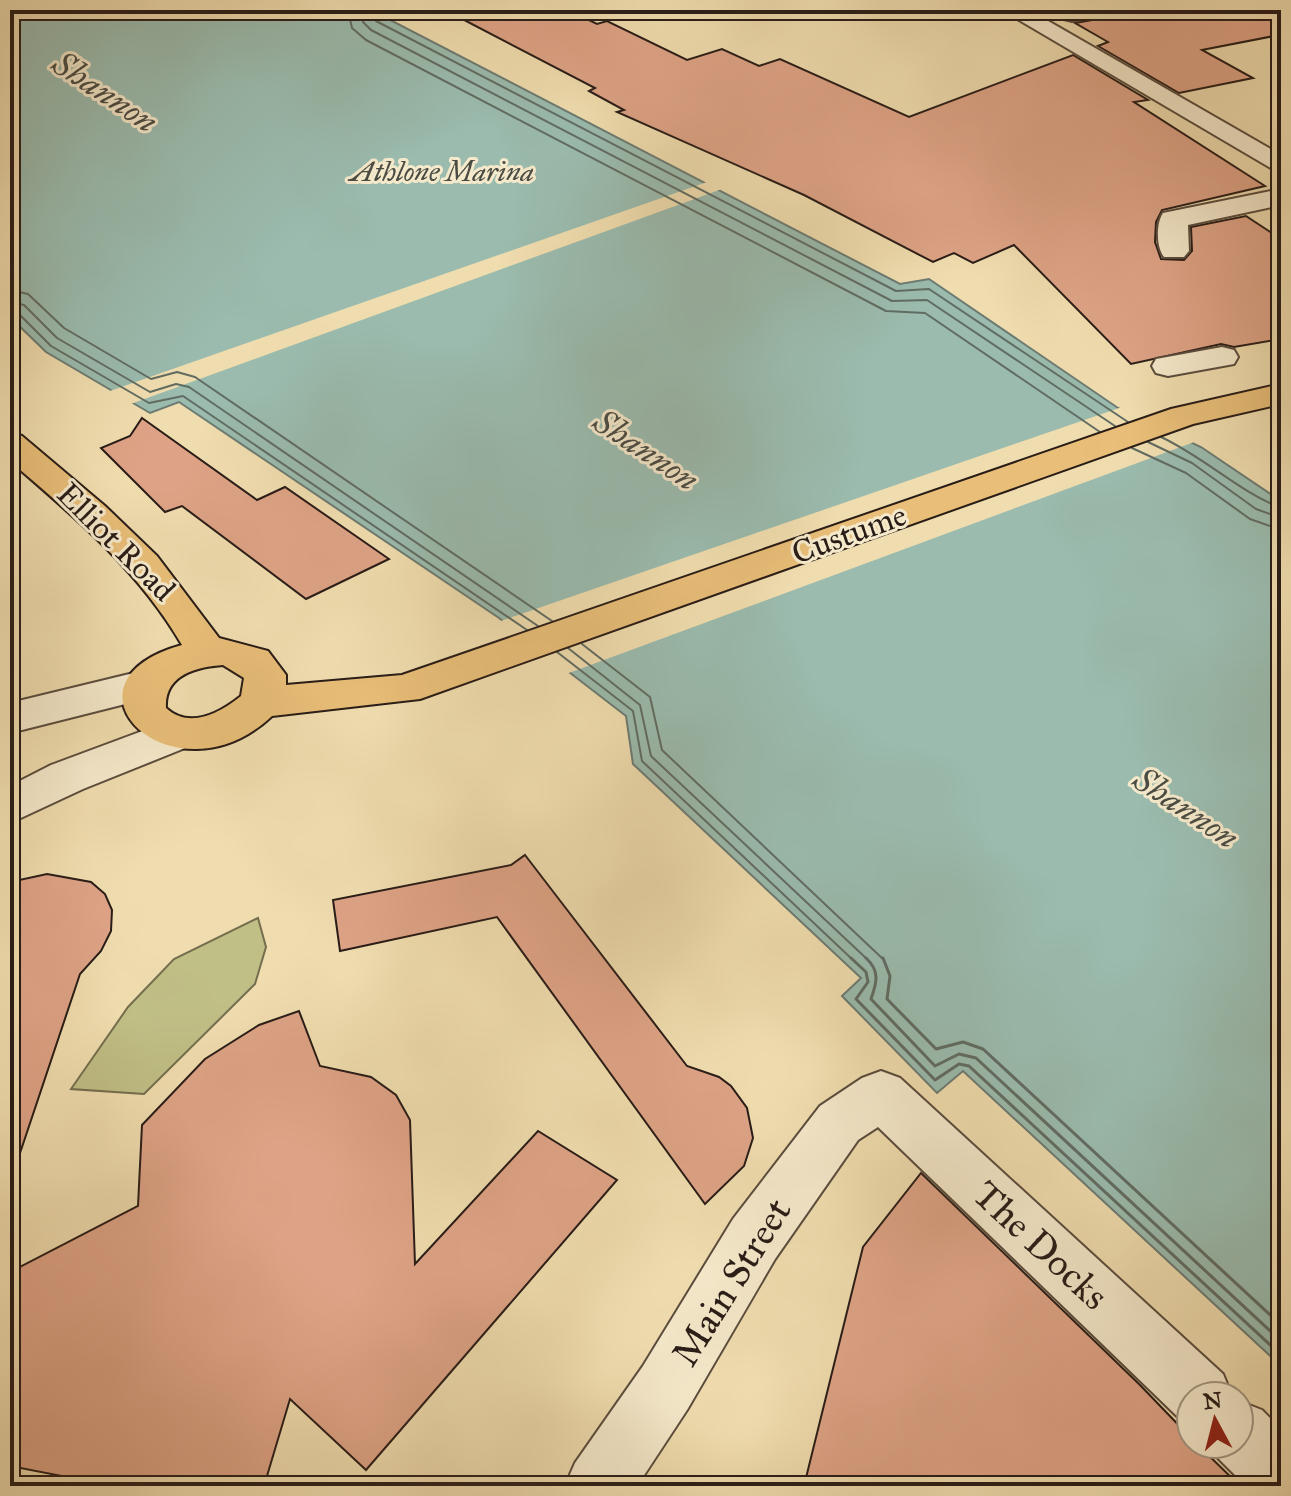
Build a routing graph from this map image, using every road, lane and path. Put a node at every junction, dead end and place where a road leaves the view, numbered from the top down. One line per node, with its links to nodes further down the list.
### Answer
1 (1013, 10): 2 (street)
2 (1281, 166)
3 (1281, 197): 4 (street)
4 (1174, 251)
5 (1222, 357): 6 (street)
6 (1168, 366)
7 (1281, 394): 11 (main road, Custume)
8 (10, 443): 9 (main road, Elliot Road)
9 (207, 652): 10 (main road); 11 (main road)
10 (146, 685): 12 (street); 13 (main road)
11 (261, 702): 13 (main road)
12 (10, 718)
13 (180, 733): 14 (street)
14 (10, 806)
15 (881, 1095): 16 (street, The Docks); 19 (street, Main Street)
16 (1184, 1380)
17 (1255, 1449): 18 (street)
18 (1281, 1475)
19 (598, 1486)

